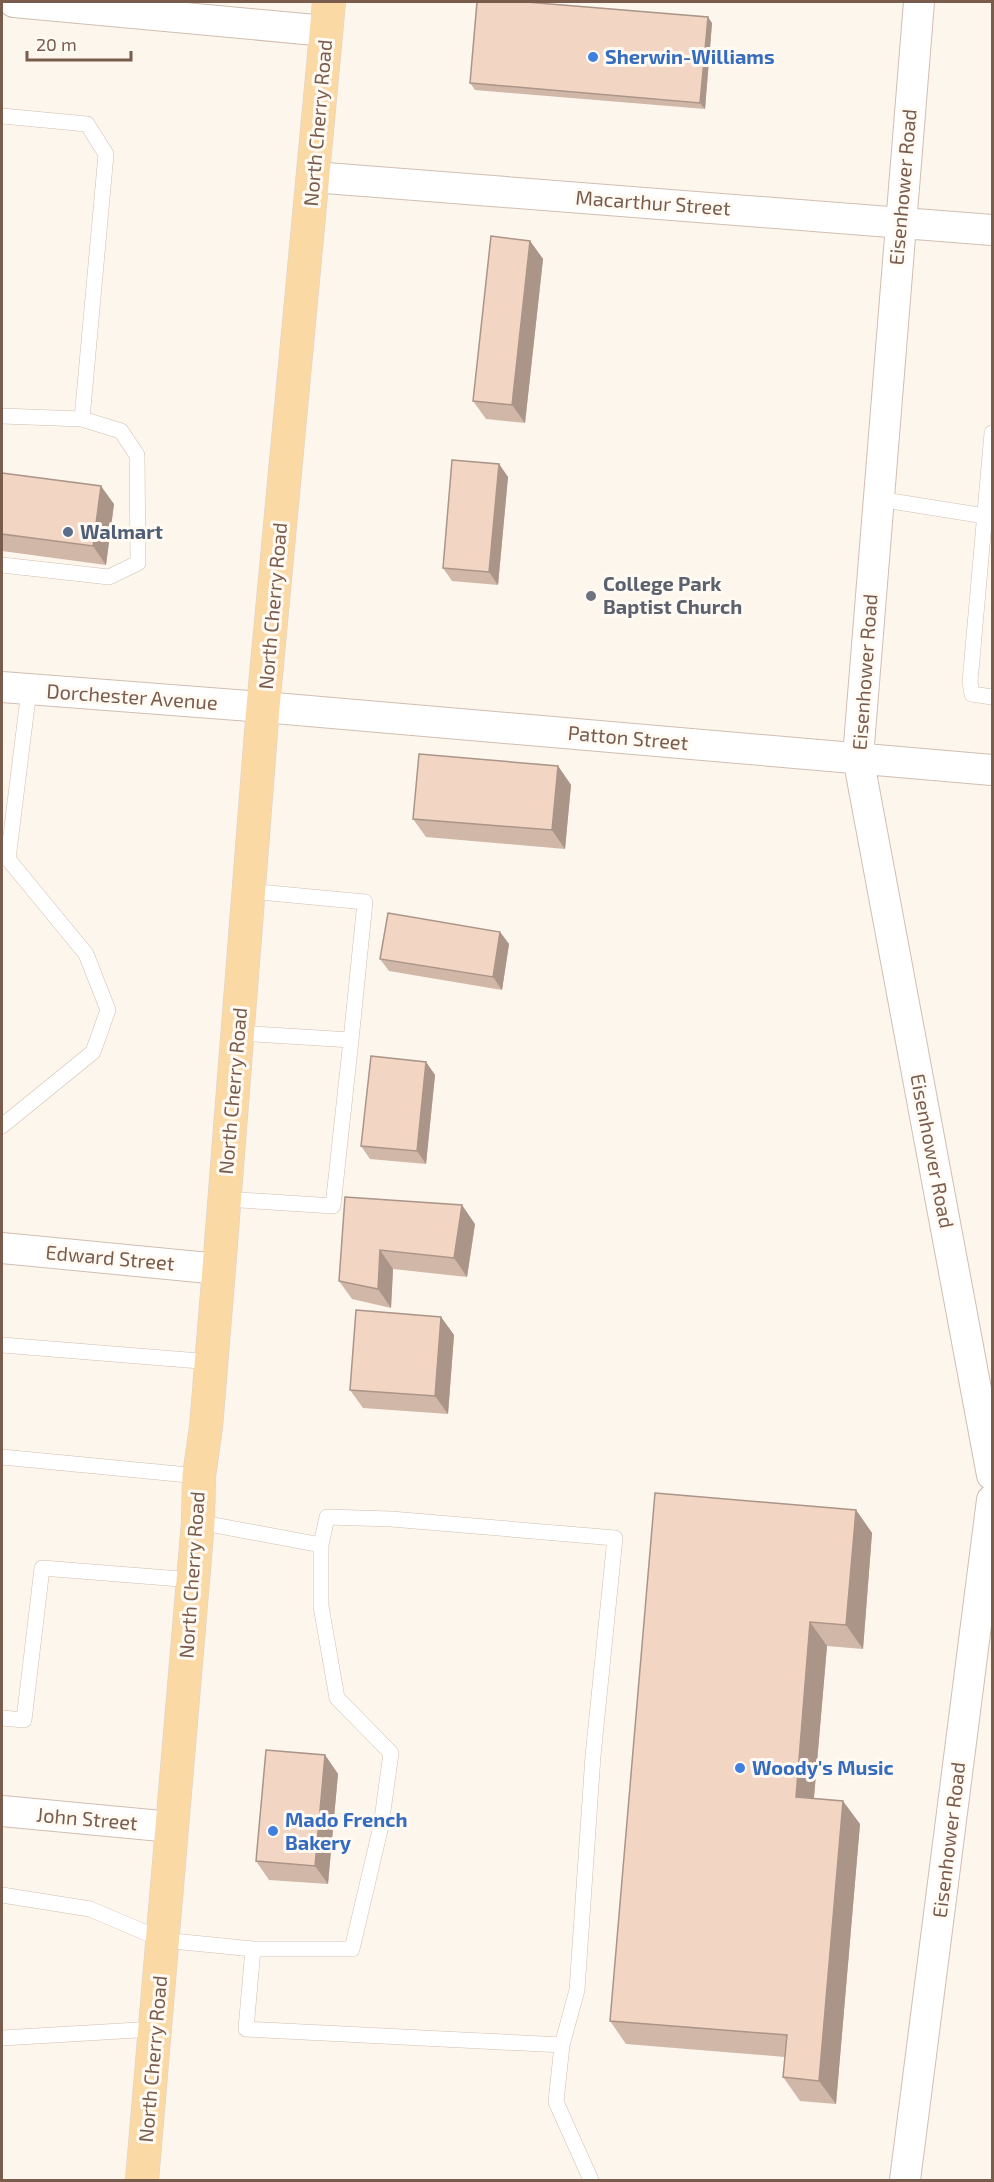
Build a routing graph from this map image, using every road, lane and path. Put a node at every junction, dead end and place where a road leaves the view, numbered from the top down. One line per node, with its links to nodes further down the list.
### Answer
1 (14, 2): 3 (street)
2 (919, 2): 7 (street, Eisenhower Road)
3 (85, 5): 4 (street)
4 (328, 16): 6 (main road, North Cherry Road)
5 (2, 116): 10 (lane)
6 (314, 177): 7 (street, Macarthur Street); 17 (main road, North Cherry Road)
7 (900, 222): 8 (street, Macarthur Street); 12 (street, Eisenhower Road)
8 (993, 230)
9 (2, 416): 10 (lane)
10 (82, 419): 14 (lane)
11 (993, 433): 13 (lane)
12 (878, 499): 13 (lane); 18 (street, Eisenhower Road)
13 (985, 516): 16 (lane)
14 (2, 565)
15 (15, 689): 17 (street, Dorchester Avenue); 23 (lane)
16 (993, 697)
17 (263, 707): 18 (street, Patton Street); 20 (main road, North Cherry Road)
18 (858, 757): 19 (street, Patton Street); 30 (street, Eisenhower Road)
19 (993, 770)
20 (249, 891): 21 (main road, North Cherry Road); 22 (lane)
21 (238, 1033): 22 (lane); 24 (main road, North Cherry Road)
22 (351, 1040): 24 (lane)
23 (2, 1126)
24 (225, 1199): 26 (main road, North Cherry Road)
25 (2, 1248): 26 (street, Edward Street)
26 (219, 1269): 28 (main road, North Cherry Road)
27 (2, 1345): 28 (lane)
28 (212, 1362): 31 (main road, North Cherry Road)
29 (2, 1457): 31 (lane)
30 (993, 1475)
31 (199, 1476): 33 (main road, North Cherry Road)
32 (993, 1500): 47 (street, Eisenhower Road)
33 (198, 1522): 34 (lane); 35 (main road, North Cherry Road)
34 (321, 1545): 41 (lane); 44 (lane)
35 (193, 1580): 36 (lane); 38 (main road, North Cherry Road)
36 (2, 1718)
37 (2, 1811): 38 (street, John Street)
38 (172, 1827): 40 (main road, North Cherry Road)
39 (2, 1895): 40 (lane)
40 (163, 1940): 41 (lane); 42 (main road, North Cherry Road)
41 (253, 1949): 44 (lane)
42 (155, 2029): 43 (lane); 45 (main road, North Cherry Road)
43 (2, 2038)
44 (562, 2045): 46 (lane)
45 (142, 2181)
46 (591, 2181)
47 (905, 2181)

